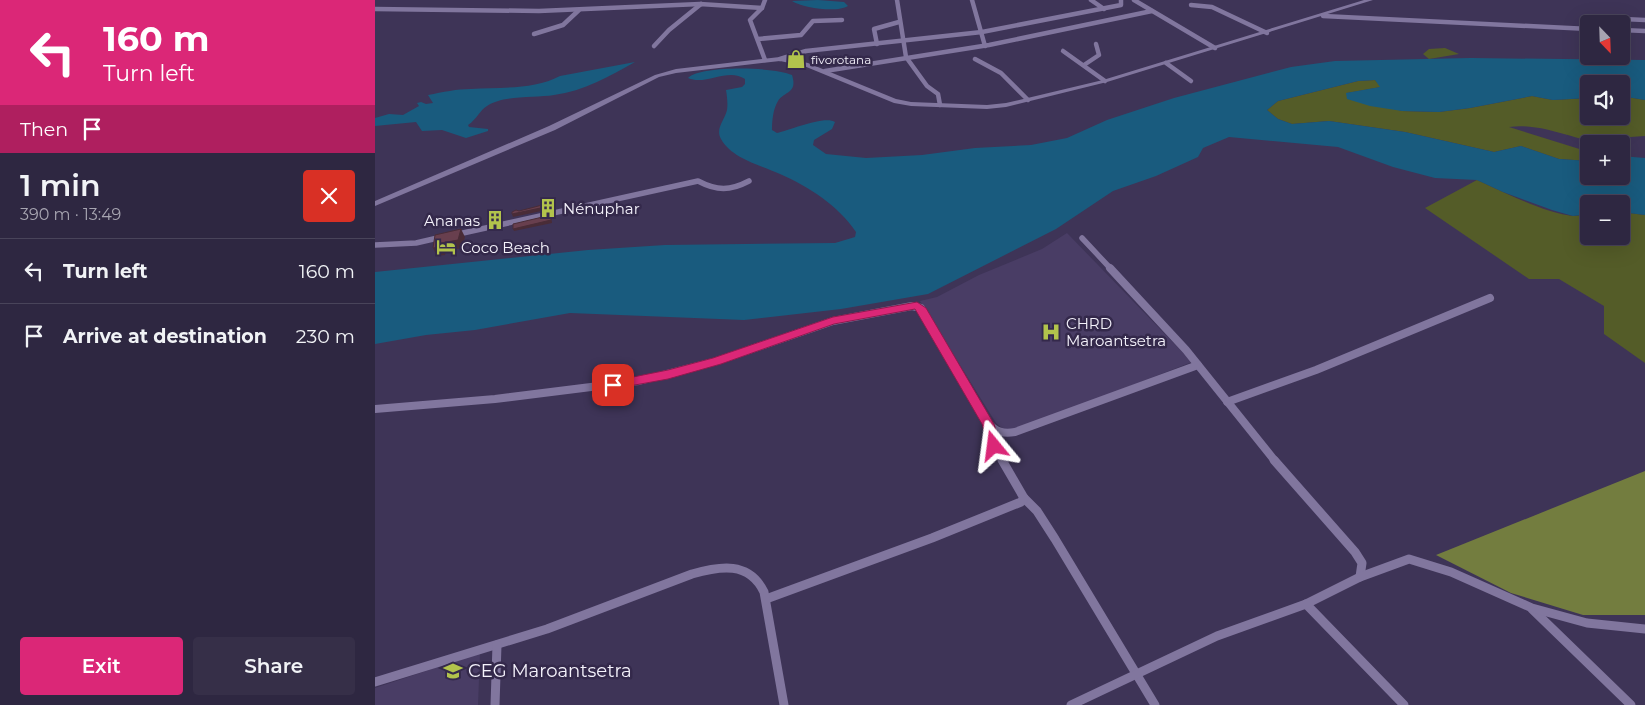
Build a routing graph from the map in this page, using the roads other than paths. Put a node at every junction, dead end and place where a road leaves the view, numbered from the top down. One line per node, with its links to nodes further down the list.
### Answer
1 (765, 0): 10 (street)
2 (897, 0): 20 (street)
3 (972, 0): 26 (street)
4 (1091, 0): 12 (street)
5 (1370, 0): 16 (main road)
6 (1135, 1): 8 (street); 14 (street)
7 (702, 2): 10 (street); 13 (street); 35 (street)
8 (1121, 3): 12 (street)
9 (1191, 5): 27 (street)
10 (762, 8): 31 (street)
11 (375, 9): 13 (street)
12 (1103, 9): 21 (street)
13 (579, 10): 28 (street)
14 (1152, 11): 36 (street); 37 (street)
15 (1045, 15): 21 (street)
16 (1323, 16): 23 (street); 27 (main road)
17 (1630, 19): 19 (street)
18 (842, 20): 29 (street)
19 (1645, 20)
20 (899, 22): 32 (street); 33 (street)
21 (1041, 22): 26 (street)
22 (954, 27): 30 (street)
23 (1580, 29)
24 (1630, 30): 25 (street)
25 (1645, 31)
26 (982, 32): 30 (street); 36 (street)
27 (1267, 33): 37 (main road)
28 (534, 34)
29 (801, 35): 31 (street); 38 (street)
30 (956, 35): 32 (street)
31 (758, 39): 43 (street)
32 (904, 41): 33 (street); 40 (street)
33 (877, 44): 38 (street)
34 (1096, 44): 45 (street)
35 (654, 46)
36 (985, 46): 40 (street)
37 (1215, 48): 44 (main road)
38 (806, 51): 41 (street)
39 (1063, 51): 45 (street)
40 (906, 58): 46 (street); 50 (street)
41 (780, 59): 43 (main road); 46 (main road)
42 (975, 59): 49 (street)
43 (765, 60): 52 (main road)
44 (1166, 63): 47 (main road); 48 (street)
45 (1084, 64): 47 (street)
46 (825, 71): 50 (main road)
47 (1105, 81): 49 (main road)
48 (1191, 81)
49 (1028, 100): 50 (main road)
50 (940, 105)
51 (749, 181): 54 (street)
52 (375, 204)
53 (1082, 238): 56 (street)
54 (375, 245)
55 (1490, 298): 57 (street)
56 (1198, 365): 57 (street); 59 (street)
57 (1227, 402): 61 (street)
58 (375, 409): 59 (street)
59 (988, 424): 60 (street)
60 (1024, 498): 62 (street); 67 (street)
61 (1360, 578): 63 (street); 64 (street)
62 (766, 599): 66 (street); 70 (street)
63 (1306, 604): 67 (street); 73 (street)
64 (1532, 608): 65 (street); 74 (street)
65 (1645, 629)
66 (497, 644): 68 (street); 69 (street)
67 (1137, 675): 71 (street); 72 (street)
68 (375, 682)
69 (495, 705)
70 (784, 705)
71 (1071, 705)
72 (1155, 705)
73 (1405, 705)
74 (1631, 705)

